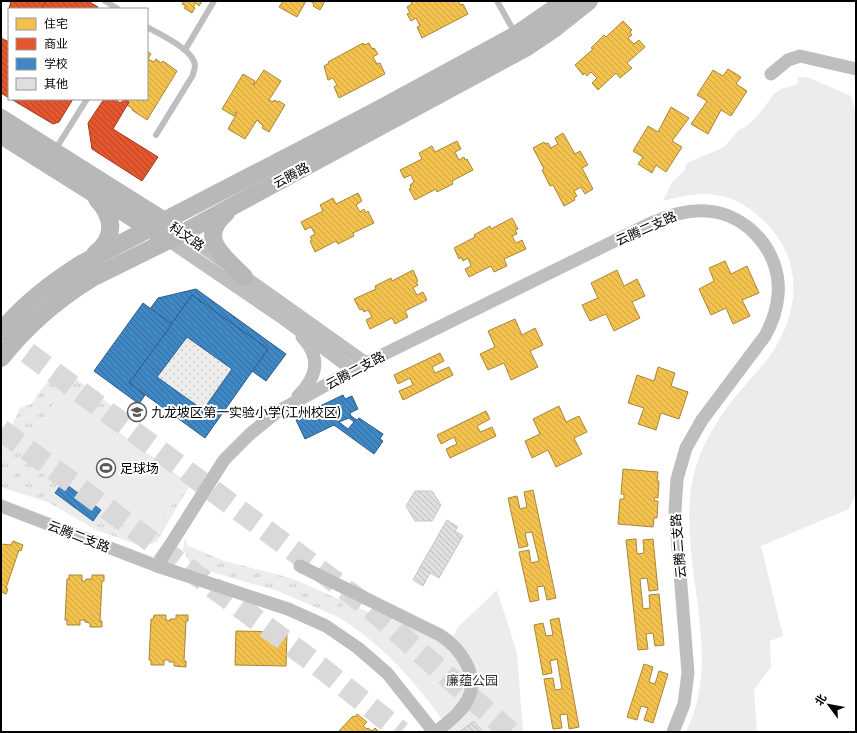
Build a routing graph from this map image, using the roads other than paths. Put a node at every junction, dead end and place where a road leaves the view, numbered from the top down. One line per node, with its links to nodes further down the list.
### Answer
1 (106, 1): 6 (lane)
2 (214, 1): 9 (lane)
3 (497, 1): 8 (lane)
4 (565, 1): 8 (street, 云腾路)
5 (590, 1): 18 (street, 云腾路)
6 (116, 8)
7 (148, 28): 9 (lane)
8 (516, 35): 19 (street, 云腾路)
9 (185, 50): 15 (lane)
10 (856, 69): 11 (street)
11 (771, 74)
12 (86, 100): 16 (lane)
13 (1, 118): 16 (street, 科文路)
14 (1, 135): 17 (street, 科文路)
15 (156, 135)
16 (54, 151): 19 (street, 科文路)
17 (88, 190): 19 (street, 科文路); 21 (street)
18 (234, 205): 20 (street, 云腾路); 22 (street)
19 (158, 225): 20 (street, 科文路); 21 (street, 云腾路)
20 (175, 236): 22 (street, 科文路); 23 (street, 科文路); 25 (street, 云腾路)
21 (81, 264): 24 (street, 云腾路)
22 (244, 277): 26 (street, 科文路)
23 (284, 319): 27 (street, 科文路); 28 (street)
24 (1, 332)
25 (1, 358)
26 (366, 363): 27 (street, 云腾二支路); 33 (street, 云腾二支路)
27 (353, 370): 28 (street, 云腾二支路)
28 (292, 403): 30 (street, 云腾二支路)
29 (1, 506): 30 (street, 云腾二支路)
30 (157, 566): 32 (street, 云腾二支路)
31 (300, 566): 32 (street)
32 (435, 732)
33 (673, 732)

